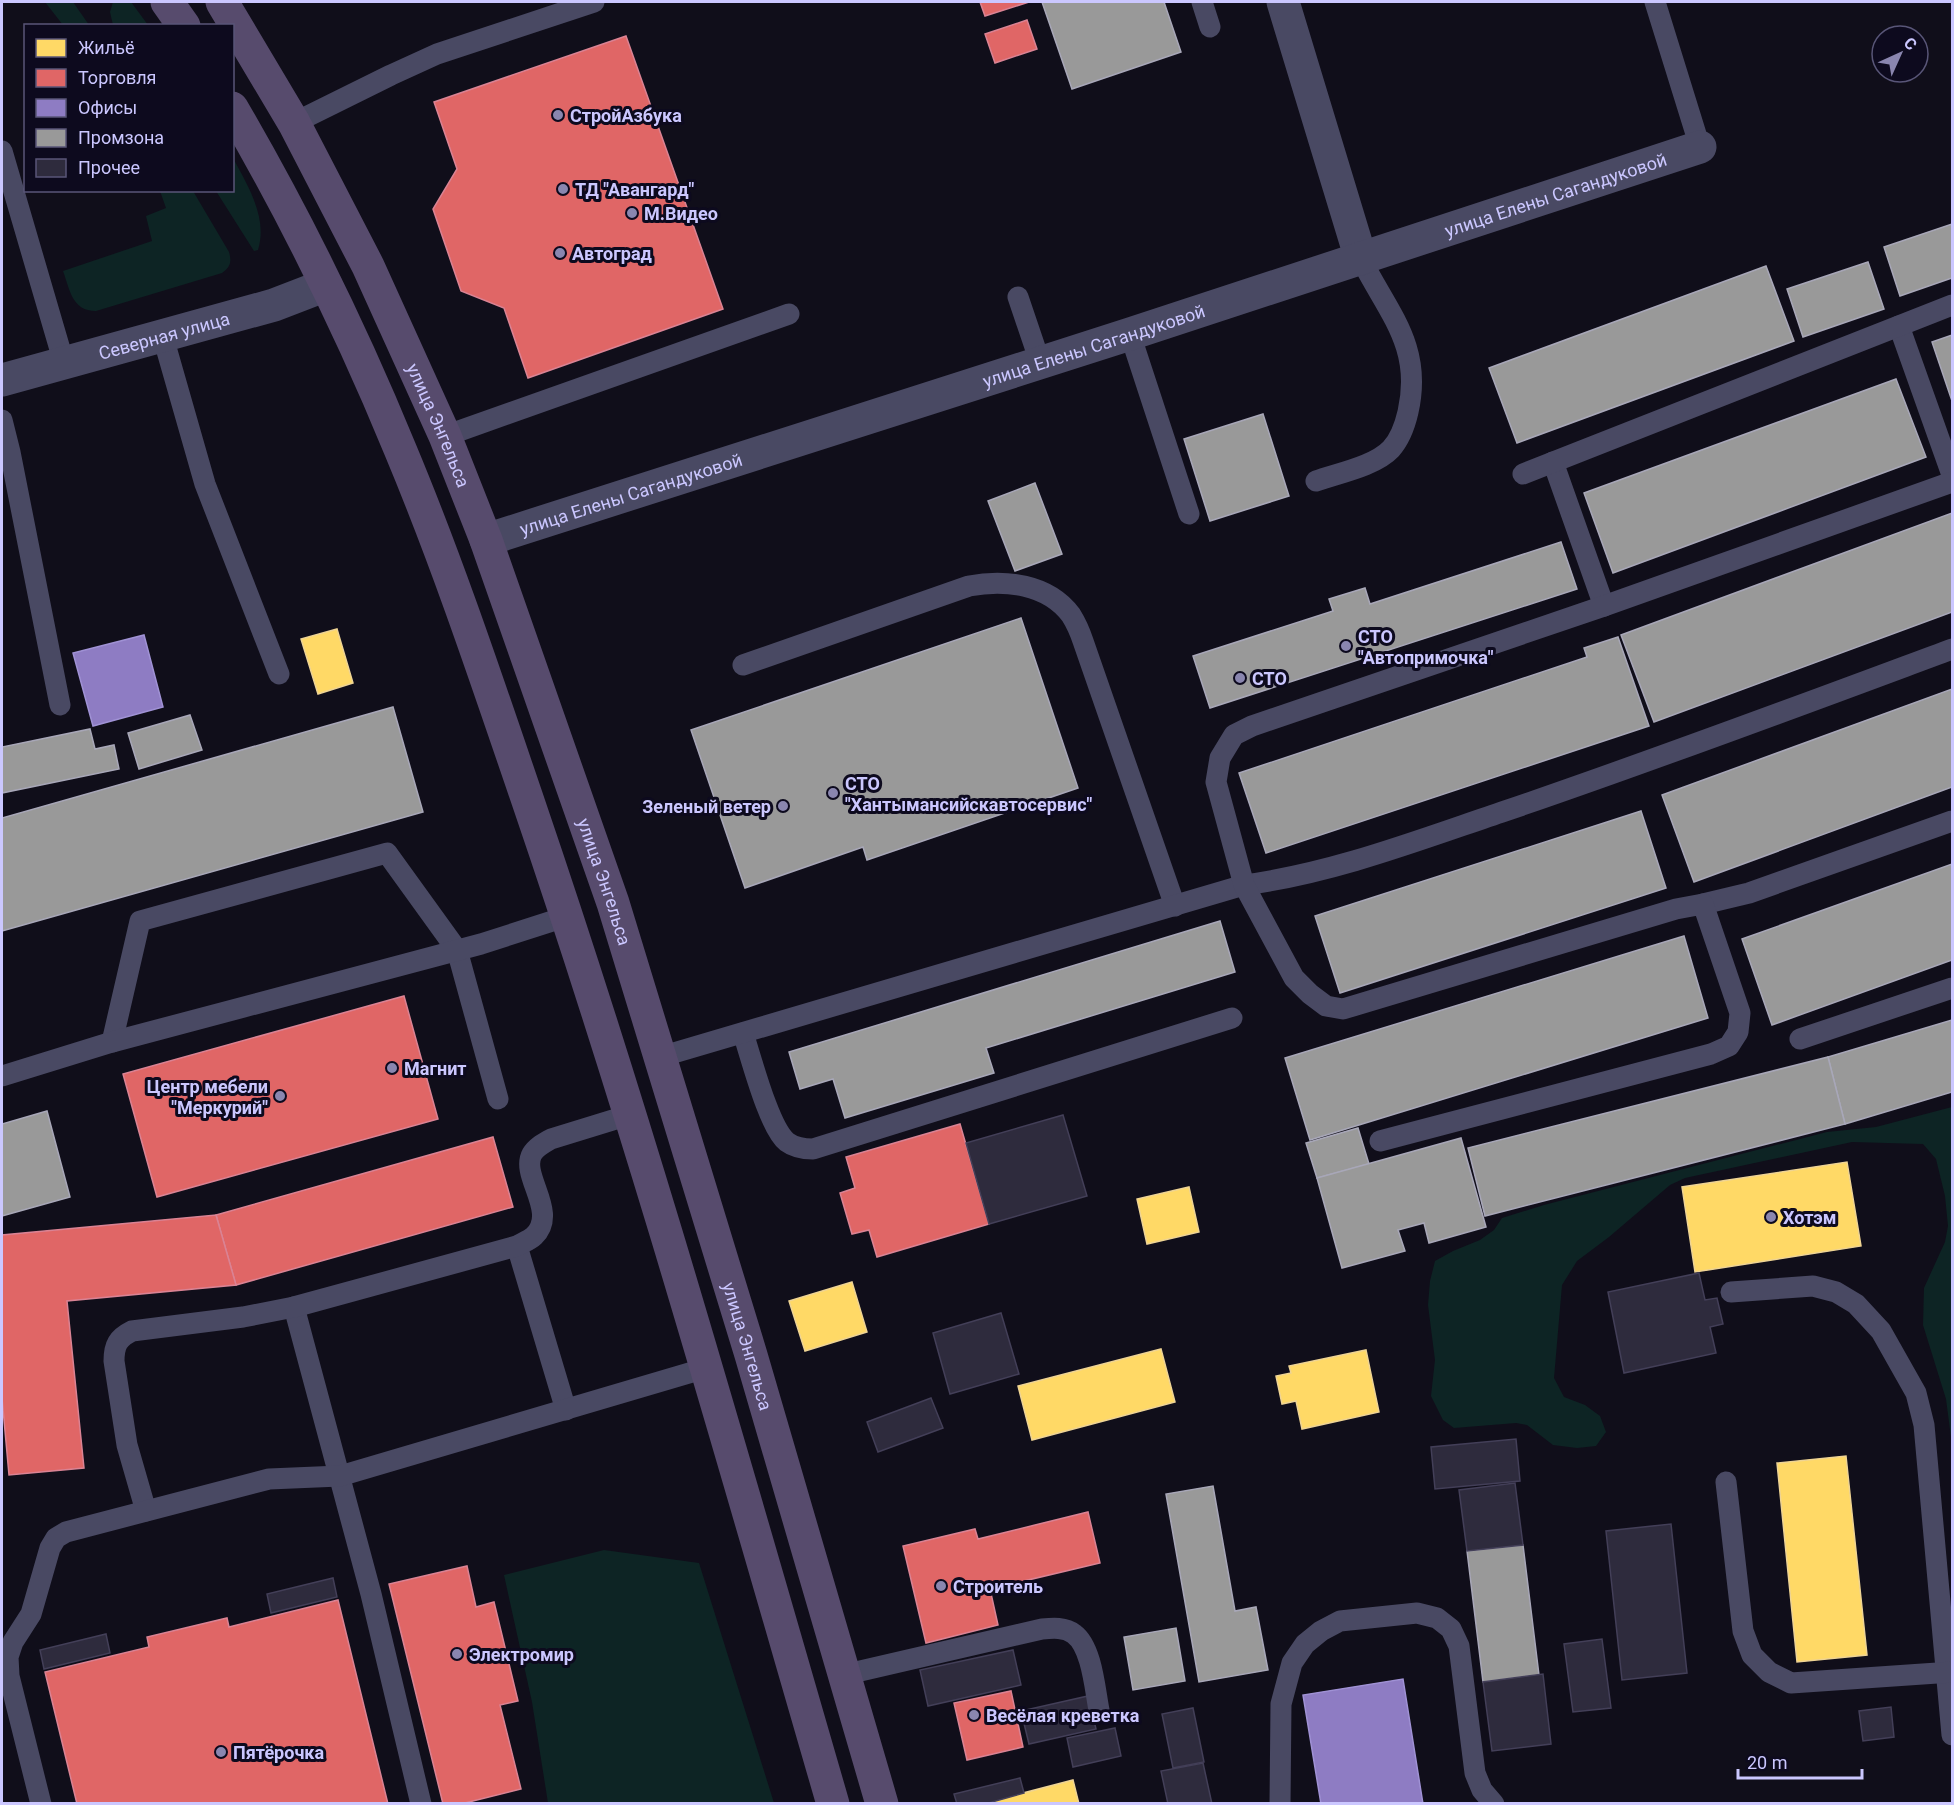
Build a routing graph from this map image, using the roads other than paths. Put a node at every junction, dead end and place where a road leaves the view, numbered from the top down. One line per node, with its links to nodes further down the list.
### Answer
1 (167, 2): 7 (main road)
2 (222, 2): 10 (main road, улица Энгельса)
3 (594, 2): 10 (lane)
4 (1202, 2): 8 (lane)
5 (1283, 2): 13 (street)
6 (1656, 2): 11 (lane)
7 (182, 24)
8 (1210, 27)
9 (234, 112): 15 (main road)
10 (294, 123): 14 (main road, улица Энгельса)
11 (1700, 147): 13 (street, улица Елены Сагандуковой)
12 (2, 151): 23 (lane)
13 (1360, 259): 20 (street, улица Елены Сагандуковой); 31 (lane)
14 (368, 266): 15 (main road); 26 (main road, улица Энгельса)
15 (326, 285): 21 (street, Северная улица); 27 (main road)
16 (1018, 297): 22 (lane)
17 (1953, 305): 19 (lane)
18 (789, 314): 26 (lane)
19 (1899, 326): 28 (lane); 30 (lane)
20 (1130, 334): 22 (street, улица Елены Сагандуковой); 33 (lane)
21 (163, 337): 23 (street, Северная улица); 39 (lane)
22 (1041, 362): 34 (street, улица Елены Сагандуковой)
23 (64, 363): 24 (street, Северная улица)
24 (2, 380)
25 (2, 420): 40 (lane)
26 (445, 436): 27 (main road); 34 (main road, улица Энгельса)
27 (402, 453): 35 (main road)
28 (1553, 462): 29 (lane); 36 (lane)
29 (1523, 474)
30 (1953, 475)
31 (1316, 480)
32 (1953, 482): 36 (lane)
33 (1189, 513)
34 (486, 540): 35 (main road); 43 (main road, улица Энгельса)
35 (442, 555): 46 (main road)
36 (1604, 606): 42 (lane)
37 (1953, 649): 42 (lane)
38 (743, 665): 45 (lane)
39 (279, 674)
40 (60, 705)
41 (1953, 821): 44 (lane)
42 (1244, 885): 44 (lane); 45 (lane)
43 (613, 903): 46 (main road); 53 (main road, улица Энгельса)
44 (1703, 904): 57 (lane)
45 (1175, 906): 50 (lane)
46 (568, 916): 47 (lane); 56 (main road)
47 (457, 950): 52 (lane); 52 (lane); 55 (lane)
48 (1953, 988): 51 (lane)
49 (1232, 1018): 50 (lane)
50 (743, 1033): 53 (lane)
51 (1800, 1039)
52 (112, 1042): 54 (lane)
53 (660, 1056): 67 (main road, улица Энгельса)
54 (2, 1076)
55 (498, 1099)
56 (629, 1115): 58 (lane); 61 (main road)
57 (1380, 1141)
58 (517, 1246): 60 (lane); 62 (lane)
59 (1731, 1292): 66 (lane)
60 (294, 1307): 63 (lane); 65 (lane)
61 (706, 1368): 62 (lane); 72 (main road)
62 (566, 1410): 63 (lane)
63 (340, 1476): 65 (lane); 71 (lane)
64 (1726, 1482): 66 (lane)
65 (146, 1511): 70 (lane)
66 (1949, 1672): 69 (lane)
67 (843, 1675): 68 (lane); 73 (main road, улица Энгельса)
68 (1099, 1710)
69 (1953, 1735)
70 (41, 1803)
71 (421, 1803)
72 (833, 1803)
73 (882, 1803)
74 (1280, 1803): 75 (lane)
75 (1494, 1803)

